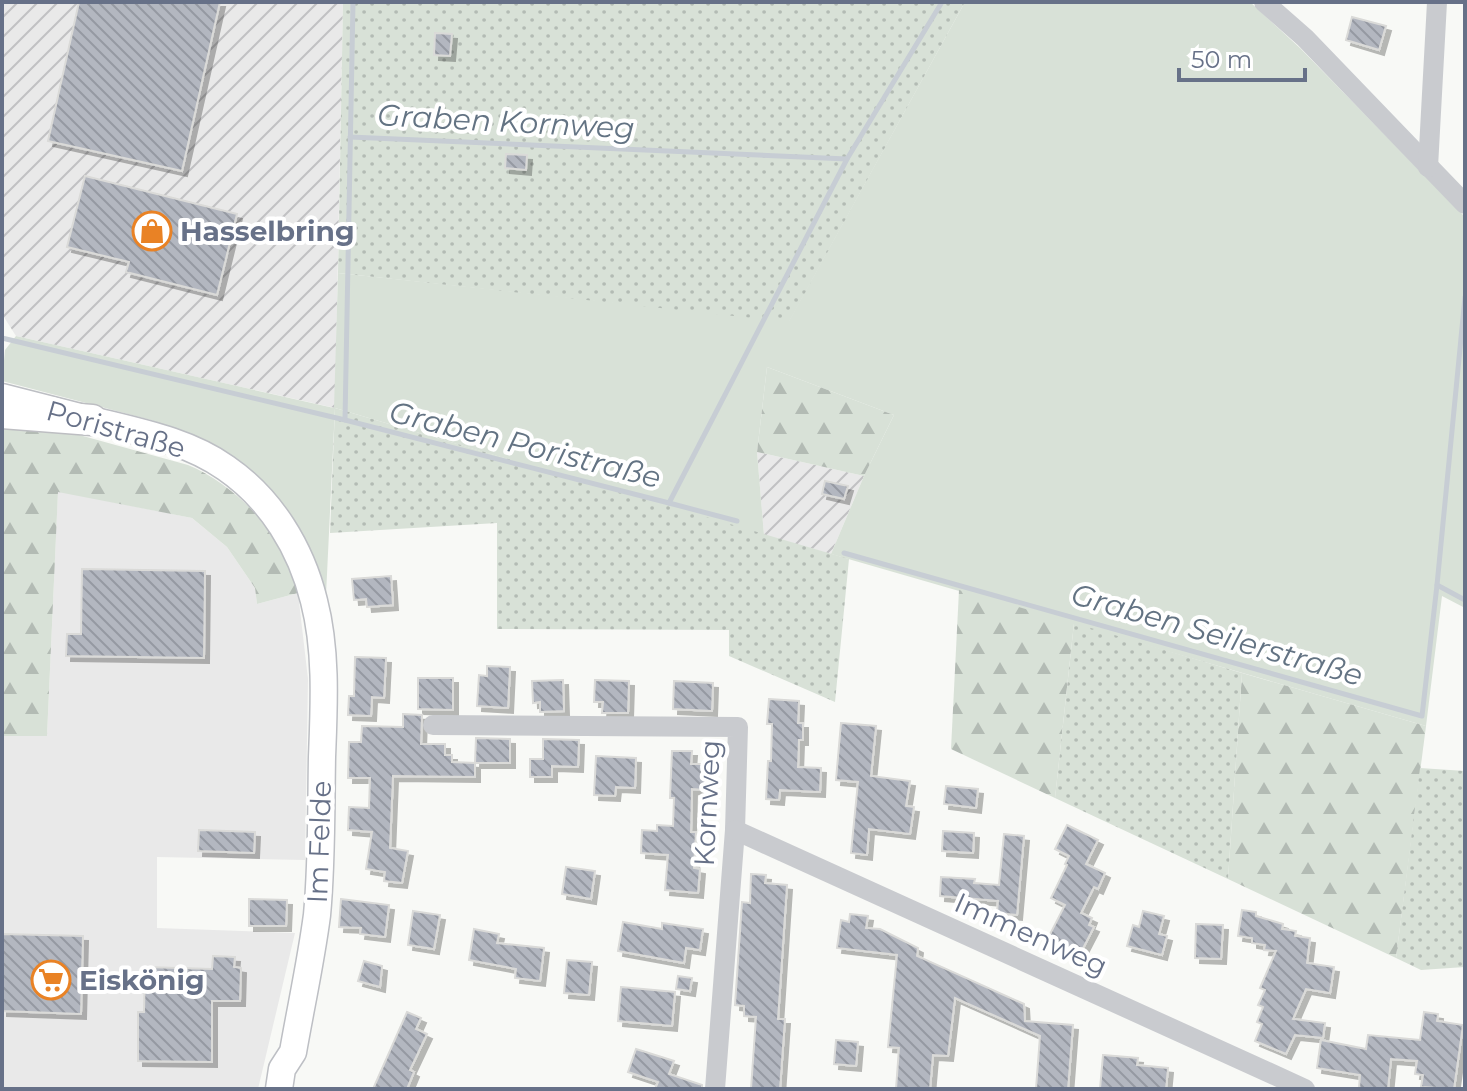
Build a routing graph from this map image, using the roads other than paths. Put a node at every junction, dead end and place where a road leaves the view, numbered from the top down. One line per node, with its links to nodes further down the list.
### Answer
1 (1264, 2): 3 (street)
2 (1437, 2): 3 (street)
3 (1428, 167): 4 (street)
4 (1465, 204)
5 (2, 397): 7 (main road, Poristraße)
6 (2, 413): 7 (highway)
7 (92, 420): 8 (main road, Poristraße)
8 (321, 630): 11 (main road, Im Felde)
9 (433, 725): 10 (street, Kornweg)
10 (735, 830): 14 (street, Kornweg); 15 (street, Immenweg)
11 (293, 1052): 12 (main road, Im Felde); 13 (main road, Im Felde)
12 (279, 1089)
13 (294, 1089)
14 (715, 1089)
15 (1305, 1089)

